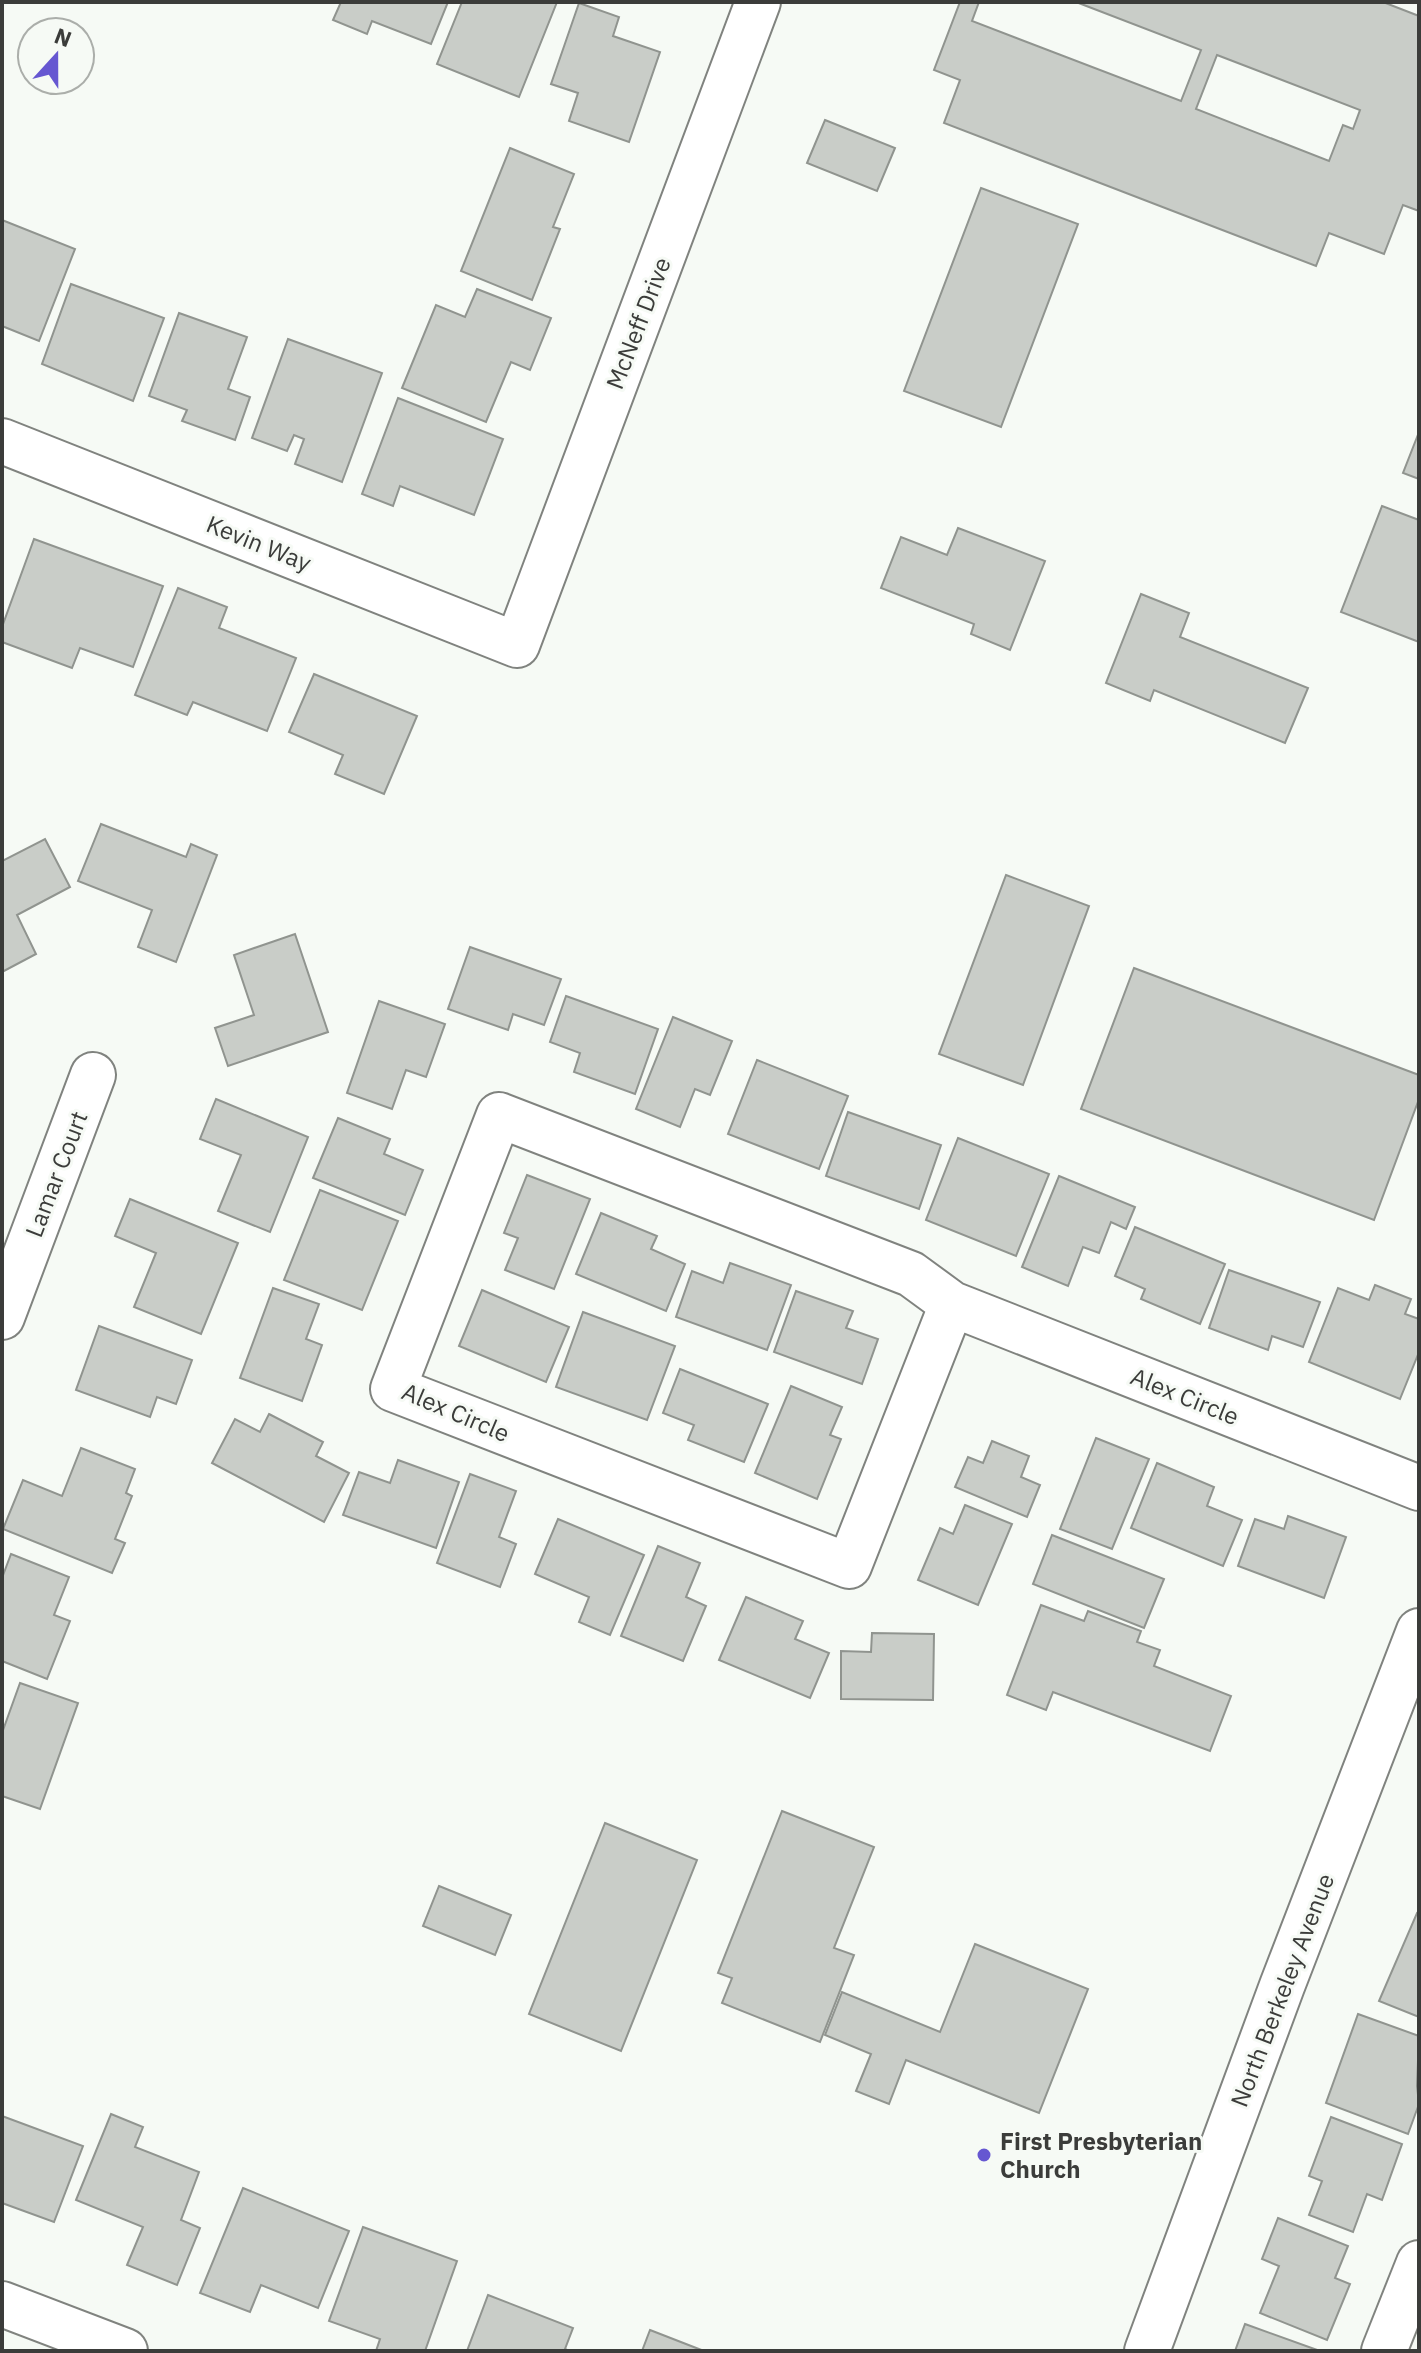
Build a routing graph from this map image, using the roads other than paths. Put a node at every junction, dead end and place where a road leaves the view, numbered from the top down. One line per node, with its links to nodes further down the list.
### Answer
1 (758, 2): 3 (street, McNeff Drive)
2 (2, 441): 3 (street, Kevin Way)
3 (517, 645)
4 (93, 1075): 6 (street, Lamar Court)
5 (952, 1304): 5 (street, Alex Circle); 7 (street, Alex Circle)
6 (2, 1317)
7 (1419, 1488)
8 (1419, 1631): 12 (street, North Berkeley Avenue)
9 (1419, 2263): 13 (street)
10 (2, 2304): 11 (street)
11 (116, 2350)
12 (1147, 2351)
13 (1384, 2351)

